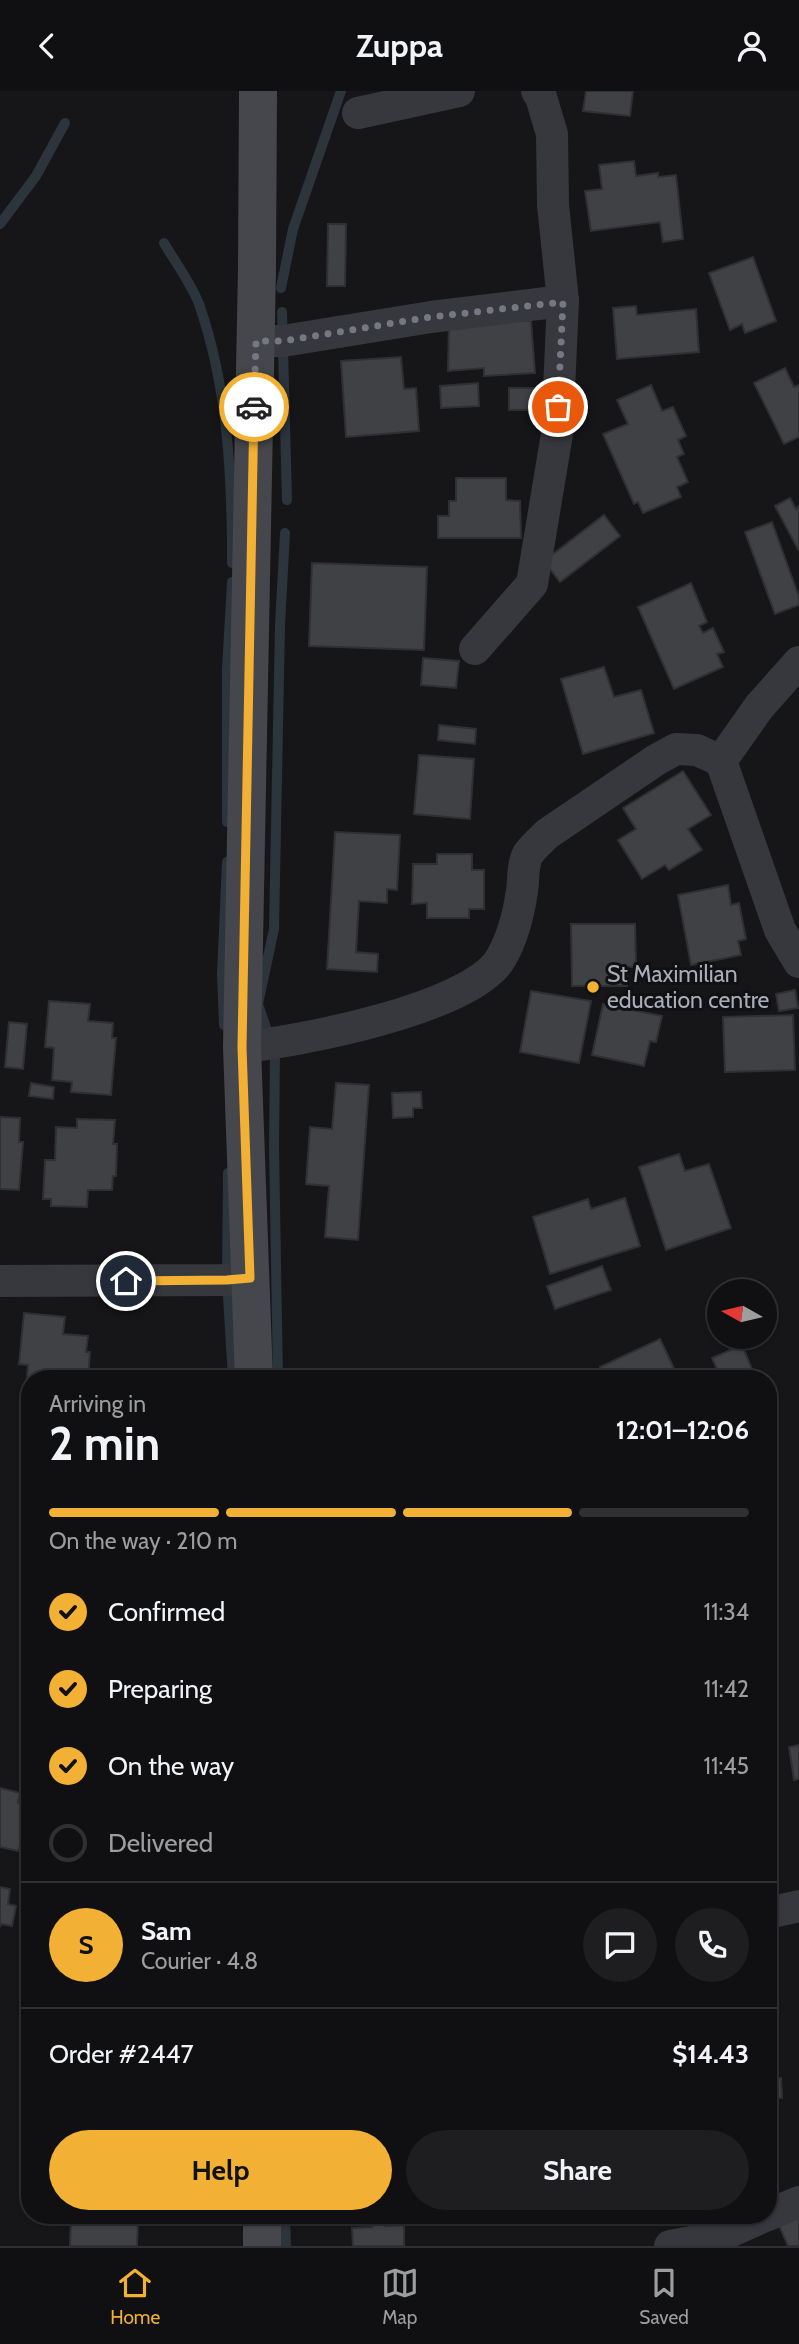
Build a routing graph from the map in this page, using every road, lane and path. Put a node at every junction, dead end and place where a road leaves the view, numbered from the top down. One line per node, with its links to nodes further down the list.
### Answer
1 (258, 91): 6 (main road)
2 (458, 91): 4 (street)
3 (537, 91): 5 (street)
4 (358, 113)
5 (563, 302): 6 (street); 7 (street)
6 (256, 341): 11 (main road)
7 (475, 649)
8 (799, 662): 9 (street)
9 (721, 761): 10 (street); 11 (street)
10 (799, 962)
11 (242, 1047): 12 (main road)
12 (250, 1278): 13 (street); 14 (main road)
13 (0, 1281)
14 (254, 1370)
15 (799, 1906): 16 (street)
16 (777, 1911)
17 (799, 2202): 18 (street)
18 (777, 2211)
19 (262, 2224): 22 (main road)
20 (743, 2224): 21 (street)
21 (718, 2233): 23 (street)
22 (262, 2246)
23 (670, 2246)

